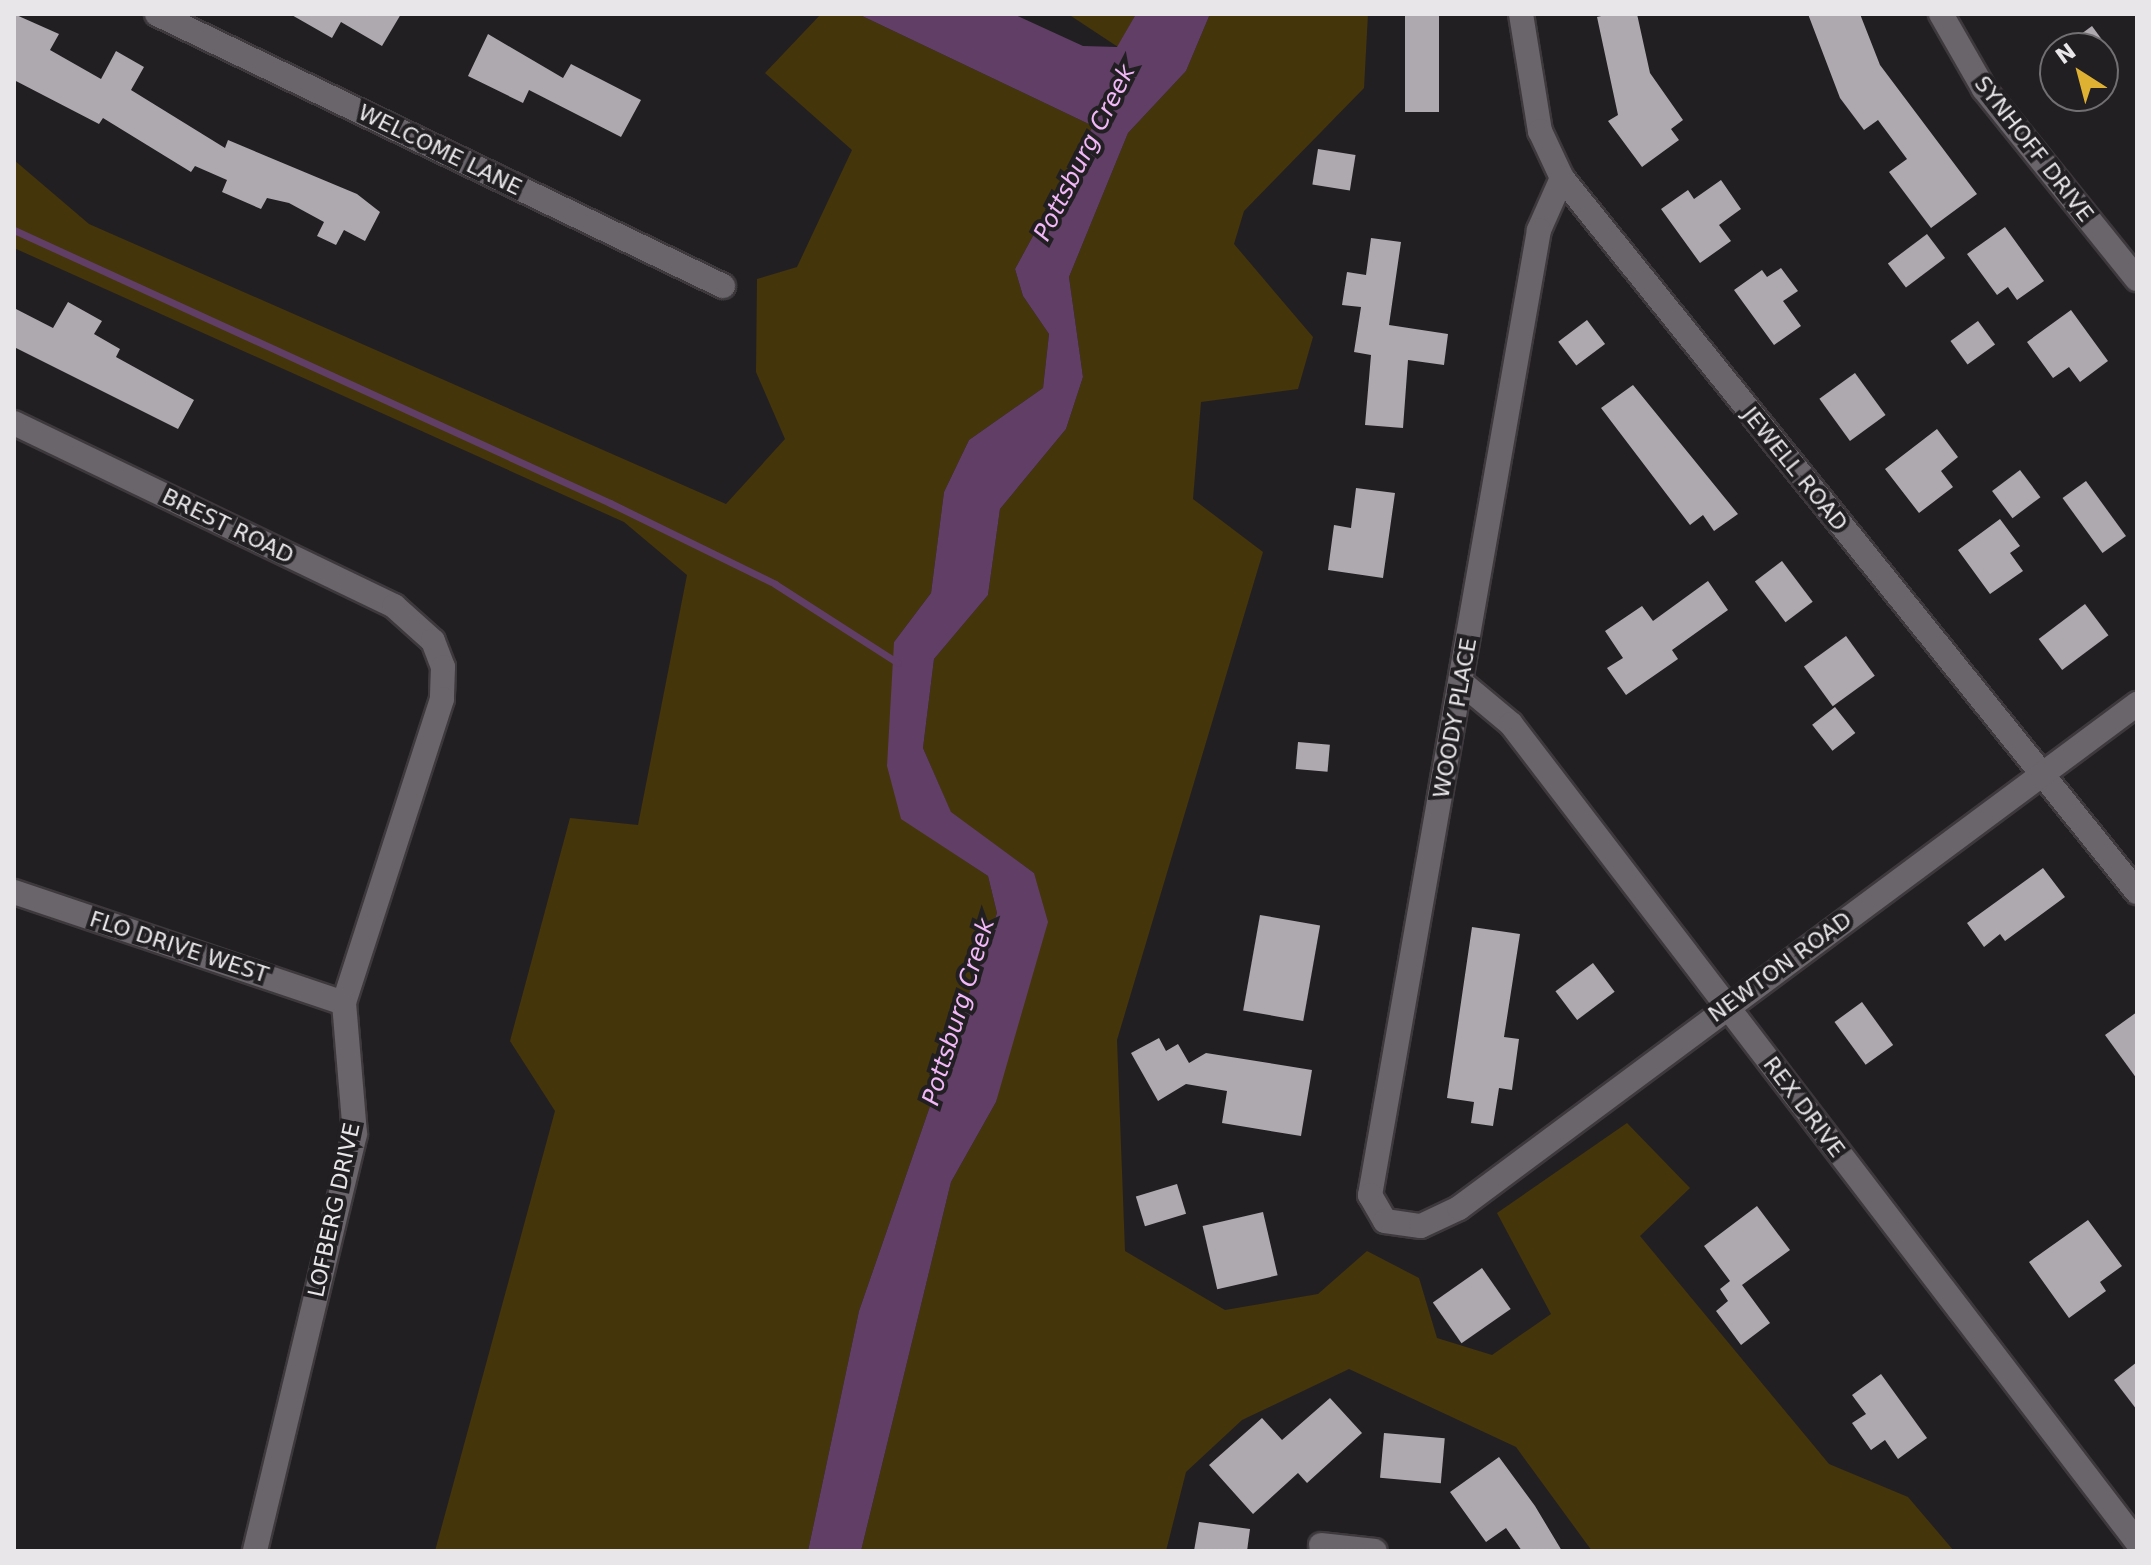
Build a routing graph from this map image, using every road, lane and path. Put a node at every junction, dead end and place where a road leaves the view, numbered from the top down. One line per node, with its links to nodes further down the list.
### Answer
1 (157, 14): 6 (street, WELCOME LANE)
2 (1521, 14): 4 (street, JEWELL ROAD)
3 (1941, 14): 5 (street, SYNHOFF DRIVE)
4 (1562, 178): 9 (street, WOODY PLACE); 11 (street, JEWELL ROAD)
5 (2137, 279)
6 (723, 286)
7 (16, 431): 8 (street, BREST ROAD)
8 (433, 641): 14 (street, LOFBERG DRIVE)
9 (1462, 683): 15 (street, REX DRIVE); 16 (street, WOODY PLACE)
10 (2137, 704): 11 (street, NEWTON ROAD)
11 (2044, 774): 13 (street, JEWELL ROAD); 15 (street, NEWTON ROAD)
12 (14, 892): 14 (street, FLO DRIVE WEST)
13 (2137, 892)
14 (344, 1003): 19 (street, LOFBERG DRIVE)
15 (1727, 1006): 16 (street, NEWTON ROAD); 17 (street, REX DRIVE)
16 (1421, 1226)
17 (2137, 1542)
18 (1321, 1545): 20 (street)
19 (255, 1551)
20 (1375, 1551)

